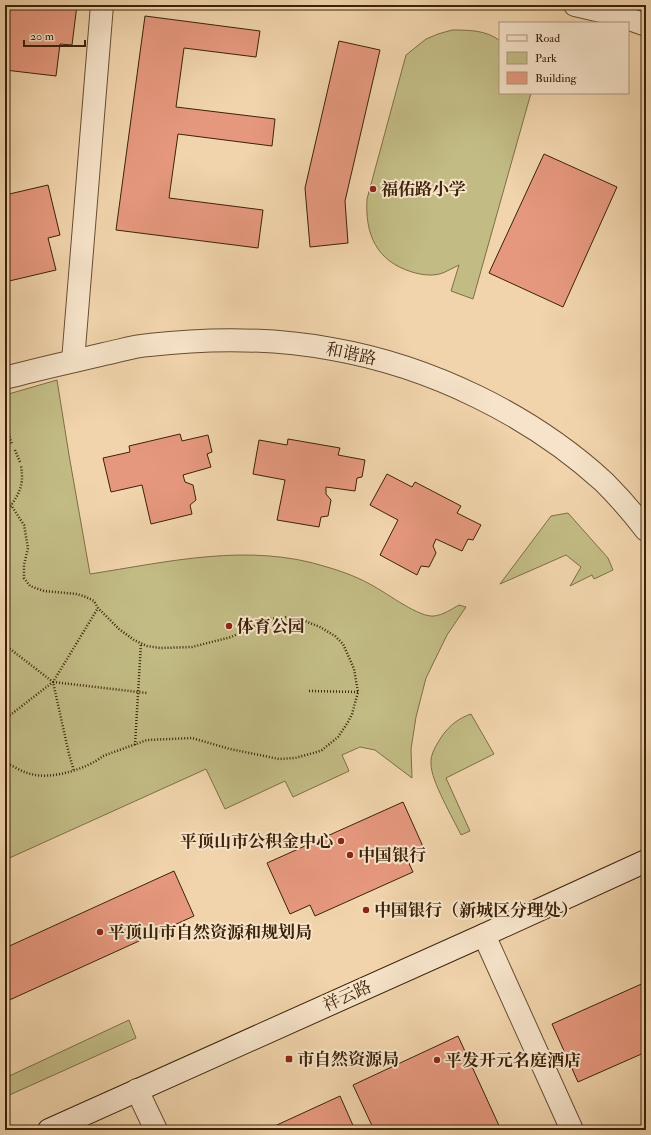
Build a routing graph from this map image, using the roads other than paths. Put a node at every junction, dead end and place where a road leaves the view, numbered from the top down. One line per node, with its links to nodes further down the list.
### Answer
1 (102, 5): 4 (street)
2 (575, 5): 3 (street)
3 (646, 25)
4 (72, 361): 5 (street, 和谐路); 6 (street, 和谐路)
5 (5, 378)
6 (646, 530)
7 (646, 861): 8 (street, 祥云路)
8 (484, 935): 9 (street, 祥云路); 12 (street)
9 (137, 1090): 10 (street, 祥云路); 11 (street)
10 (49, 1130)
11 (156, 1130)
12 (572, 1130)

